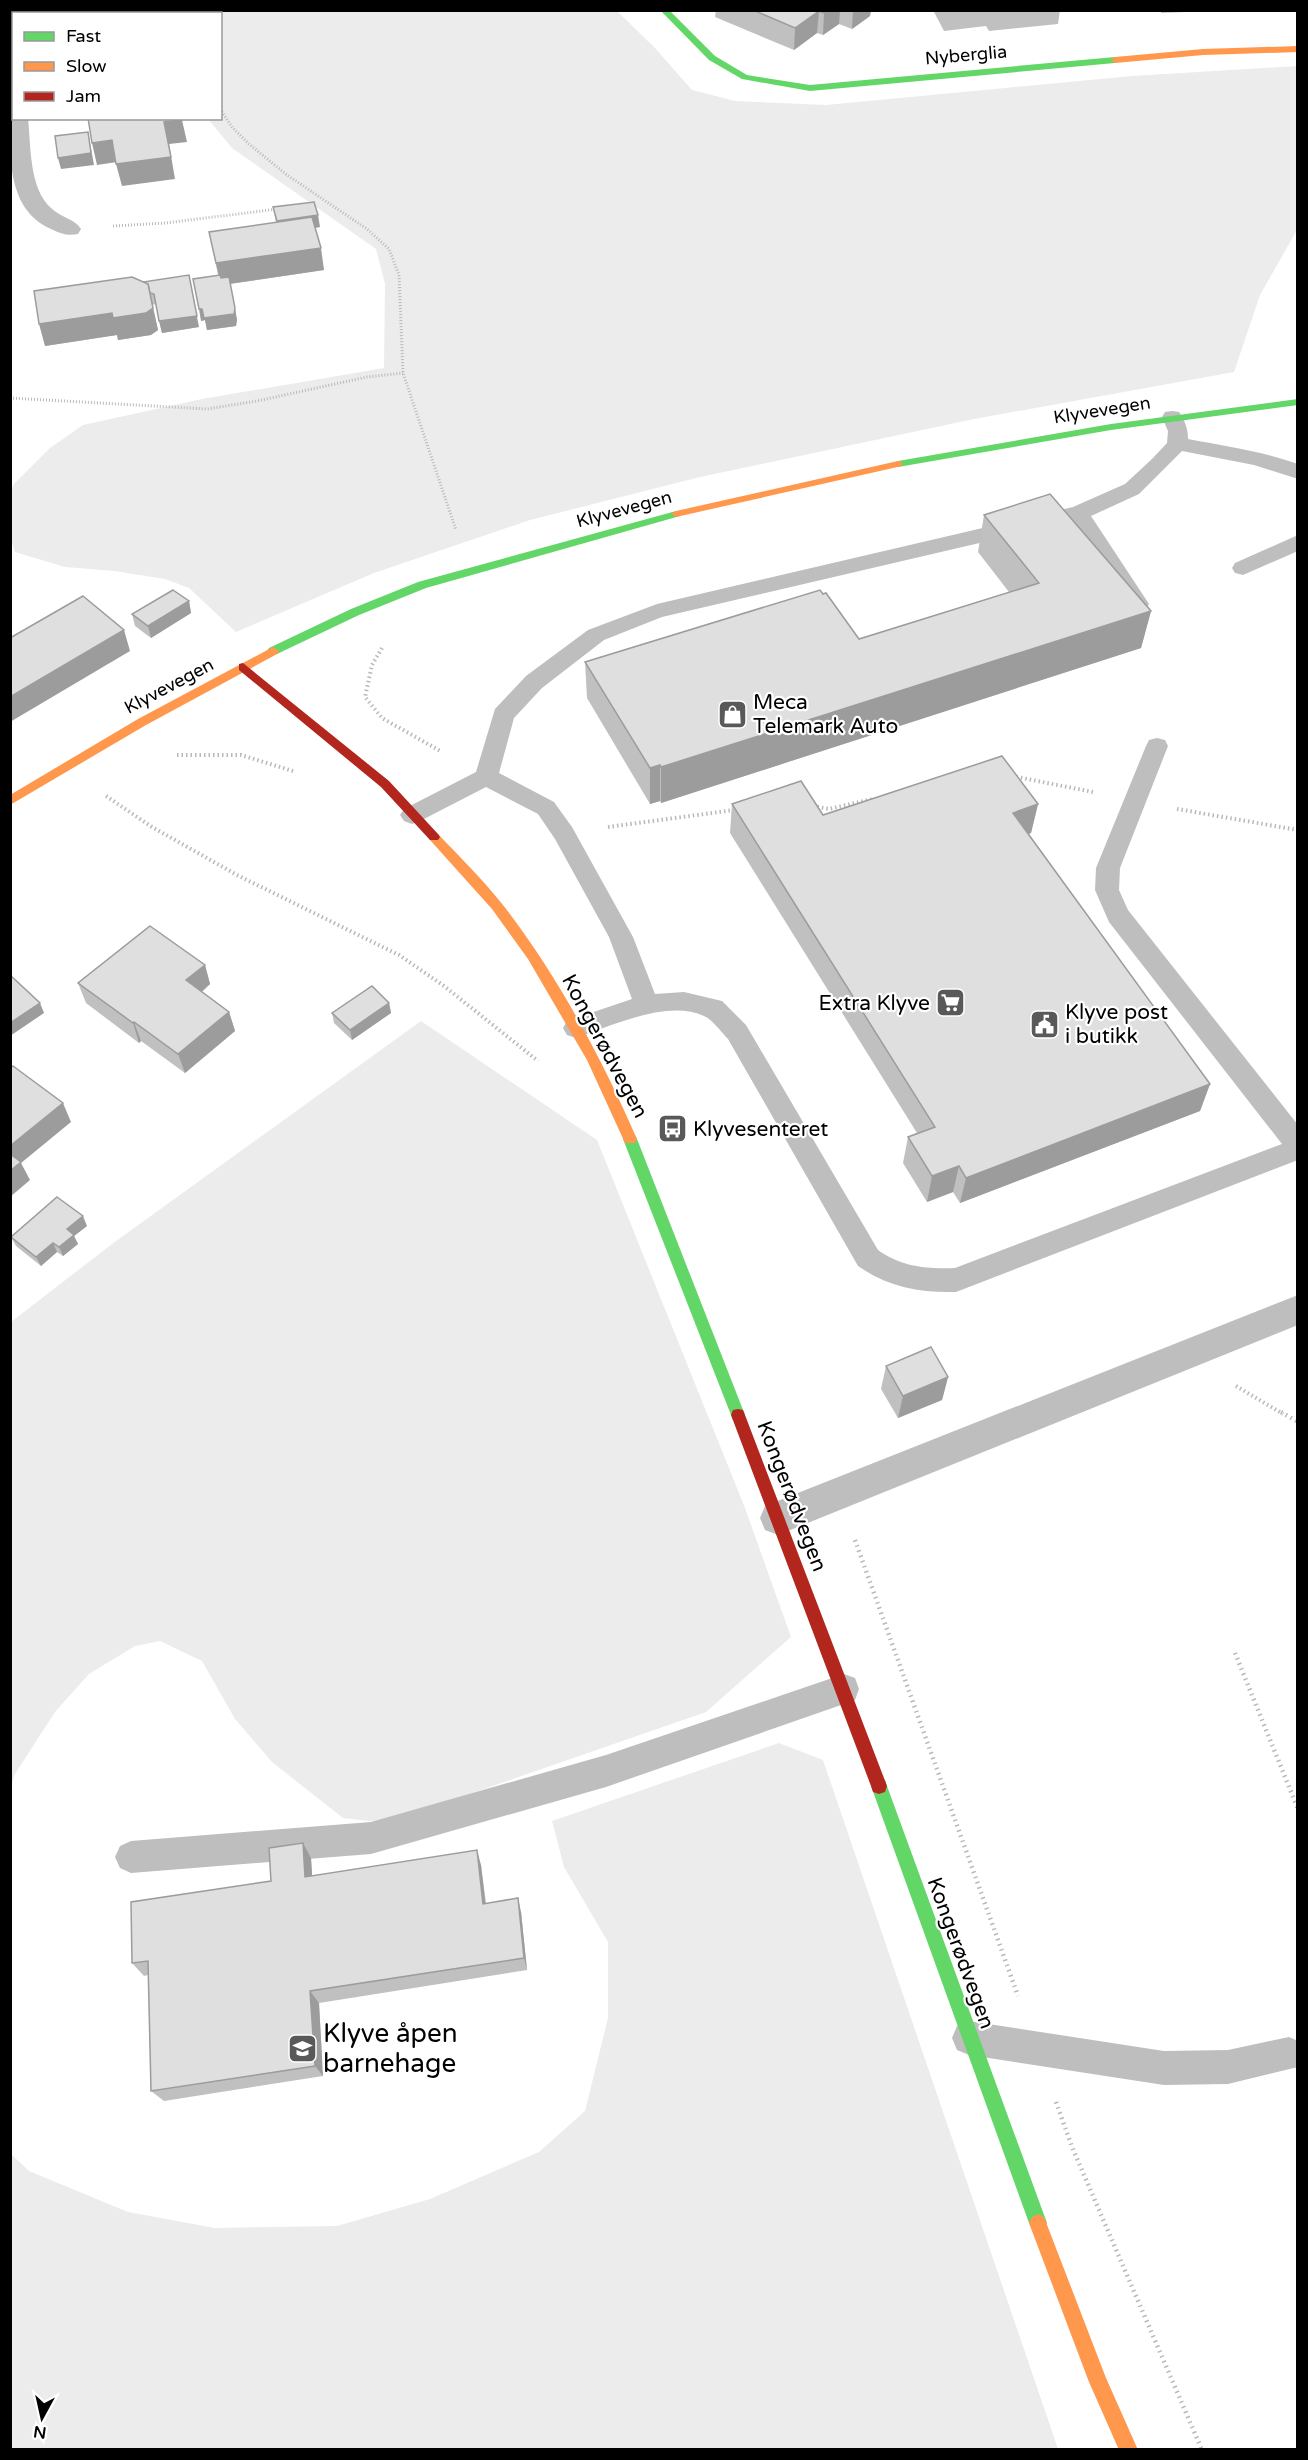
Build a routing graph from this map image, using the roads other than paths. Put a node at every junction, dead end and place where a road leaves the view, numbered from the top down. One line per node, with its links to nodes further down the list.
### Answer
1 (664, 10): 2 (street, Nyberglia)
2 (1298, 48)
3 (17, 120): 4 (street)
4 (70, 229)
5 (1298, 402): 6 (street, Klyvevegen)
6 (1172, 417): 7 (lane); 13 (street, Klyvevegen)
7 (1177, 444): 8 (lane); 9 (lane)
8 (1298, 472)
9 (1079, 513): 12 (lane); 15 (lane)
10 (1298, 542): 11 (lane)
11 (1243, 568)
12 (1145, 615)
13 (243, 667): 16 (street, Klyvevegen); 17 (street, Kongerødvegen)
14 (1157, 746): 20 (lane)
15 (486, 777): 17 (lane); 18 (lane)
16 (10, 801)
17 (412, 815): 19 (street, Kongerødvegen)
18 (647, 1004): 19 (lane); 20 (lane)
19 (576, 1028): 22 (street, Kongerødvegen)
20 (1298, 1147)
21 (1298, 1311): 22 (street)
22 (778, 1518): 23 (street, Kongerødvegen)
23 (844, 1689): 24 (lane); 25 (street, Kongerødvegen)
24 (131, 1857)
25 (969, 2038): 26 (lane); 27 (street, Kongerødvegen)
26 (1289, 2054)
27 (1129, 2450)

